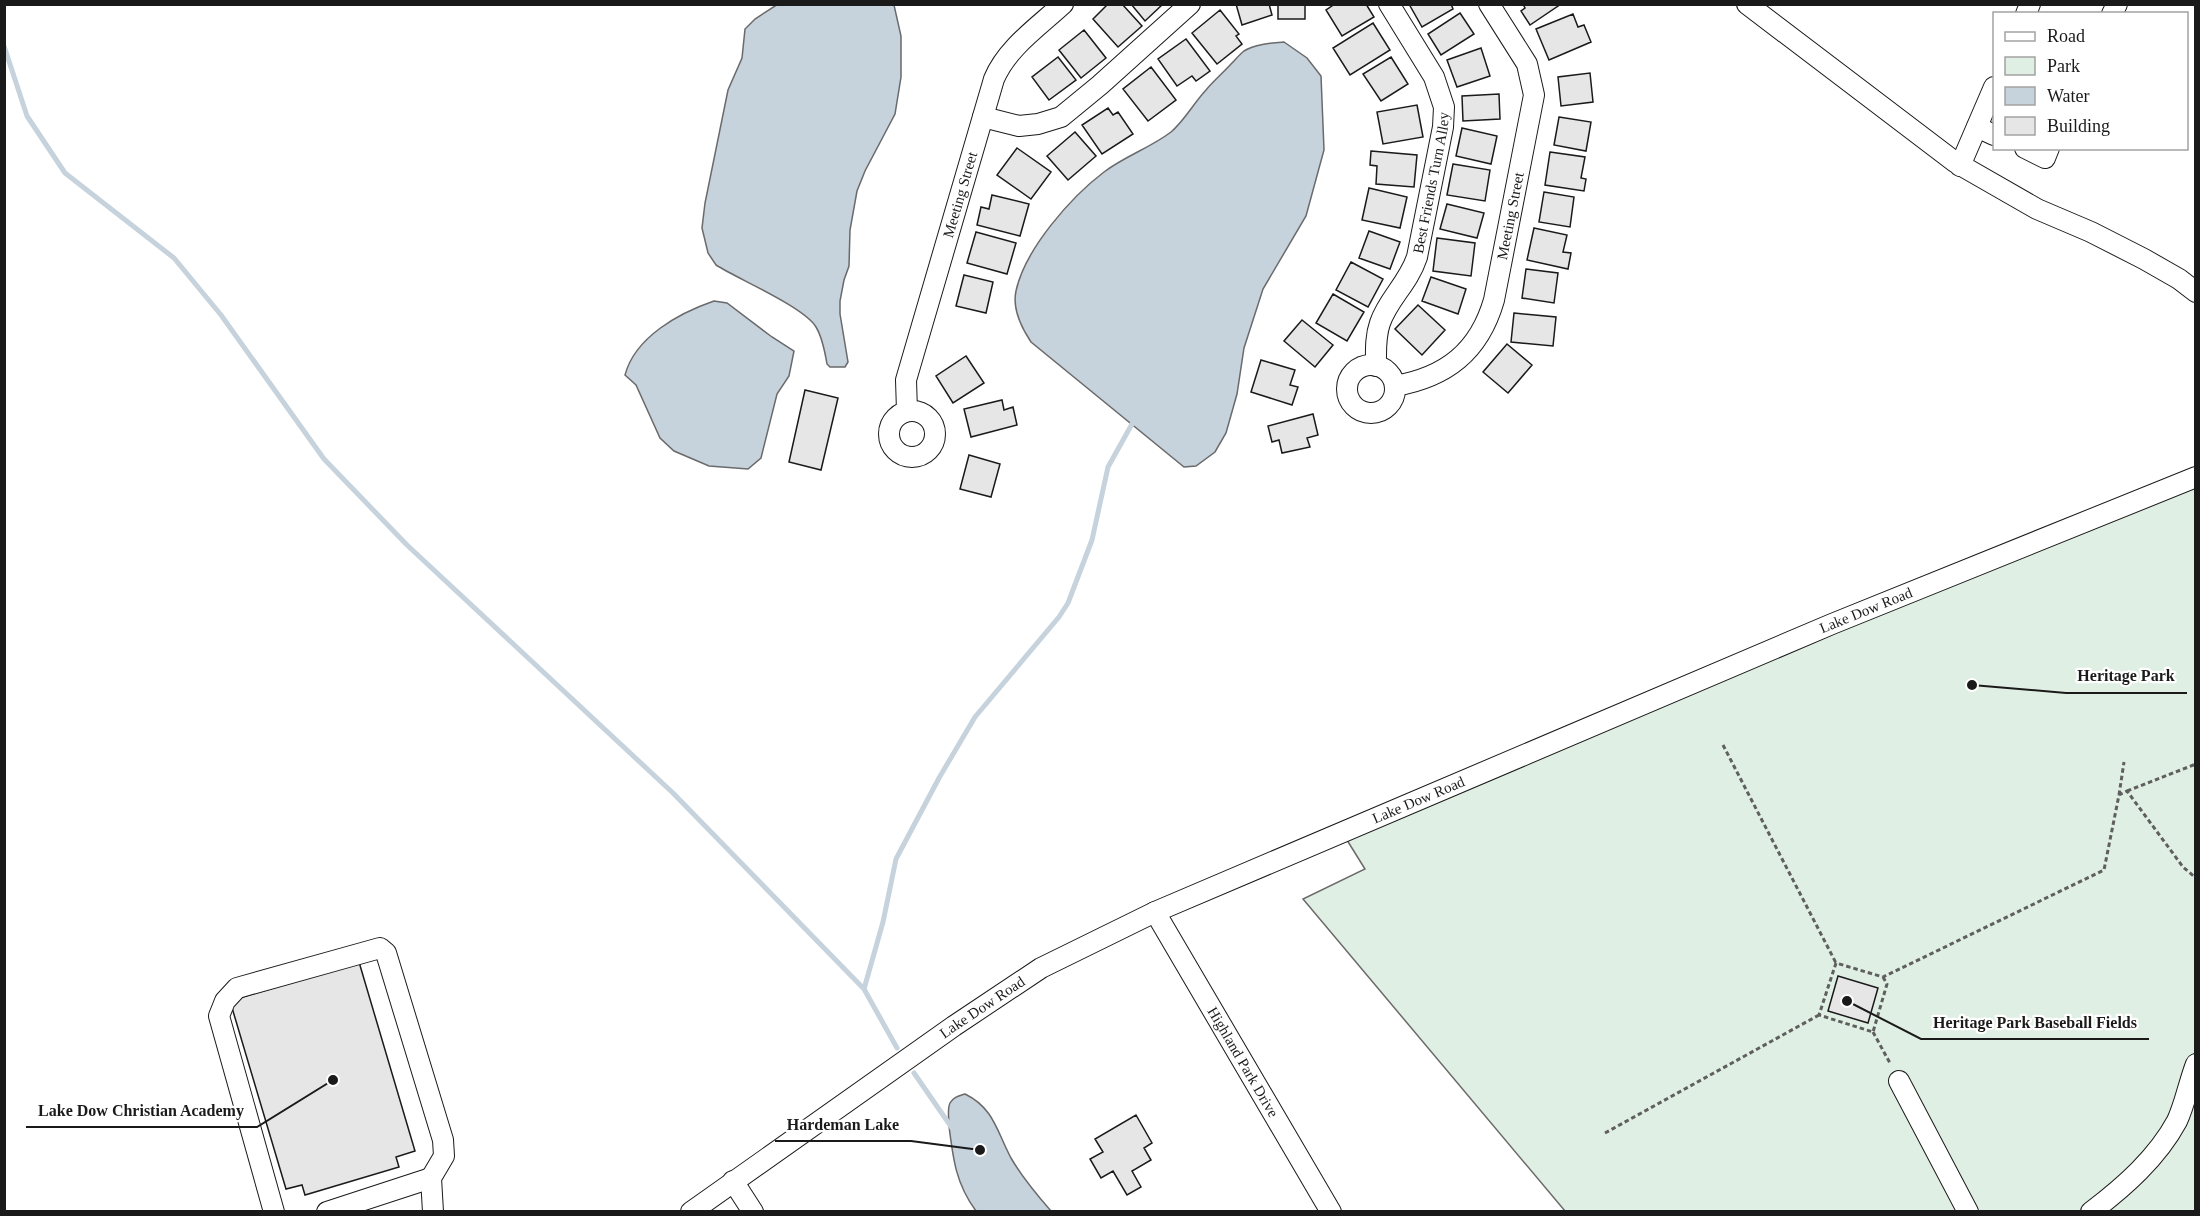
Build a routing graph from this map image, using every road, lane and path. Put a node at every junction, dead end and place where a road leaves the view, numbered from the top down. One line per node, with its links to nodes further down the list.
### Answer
1 (1063, 4): 7 (street, Meeting Street)
2 (1190, 4): 7 (street)
3 (1389, 4): 13 (street, Best Friends Turn Alley)
4 (1489, 4): 14 (street, Meeting Street)
5 (1747, 4): 11 (street)
6 (1993, 97): 8 (street)
7 (983, 117): 15 (street, Meeting Street)
8 (1986, 131): 11 (street)
9 (2029, 150): 10 (street)
10 (2048, 150)
11 (1960, 165): 12 (street)
12 (2196, 292)
13 (1376, 366): 14 (street); 14 (street)
14 (1395, 386)
15 (907, 411)
16 (2196, 477): 23 (street, Lake Dow Road)
17 (1723, 745): 24 (path)
18 (2124, 762): 21 (path)
19 (2196, 764): 20 (path)
20 (2127, 791): 21 (path); 22 (path)
21 (2118, 795): 25 (path)
22 (2196, 878)
23 (1155, 912): 32 (street, Lake Dow Road); 39 (street, Highland Park Drive)
24 (1836, 963): 25 (path); 26 (path)
25 (1883, 977): 27 (path)
26 (1819, 1016): 27 (path); 30 (path)
27 (1874, 1032): 29 (path)
28 (2196, 1064): 41 (street)
29 (1899, 1081): 40 (street)
30 (1605, 1133)
31 (431, 1178): 34 (street); 35 (street); 36 (street)
32 (733, 1181): 33 (street, Lake Dow Road); 38 (street)
33 (716, 1204): 37 (street, Lake Dow Road)
34 (274, 1212)
35 (327, 1212)
36 (433, 1212)
37 (691, 1212)
38 (753, 1212)
39 (1331, 1212)
40 (1968, 1212)
41 (2091, 1212)

